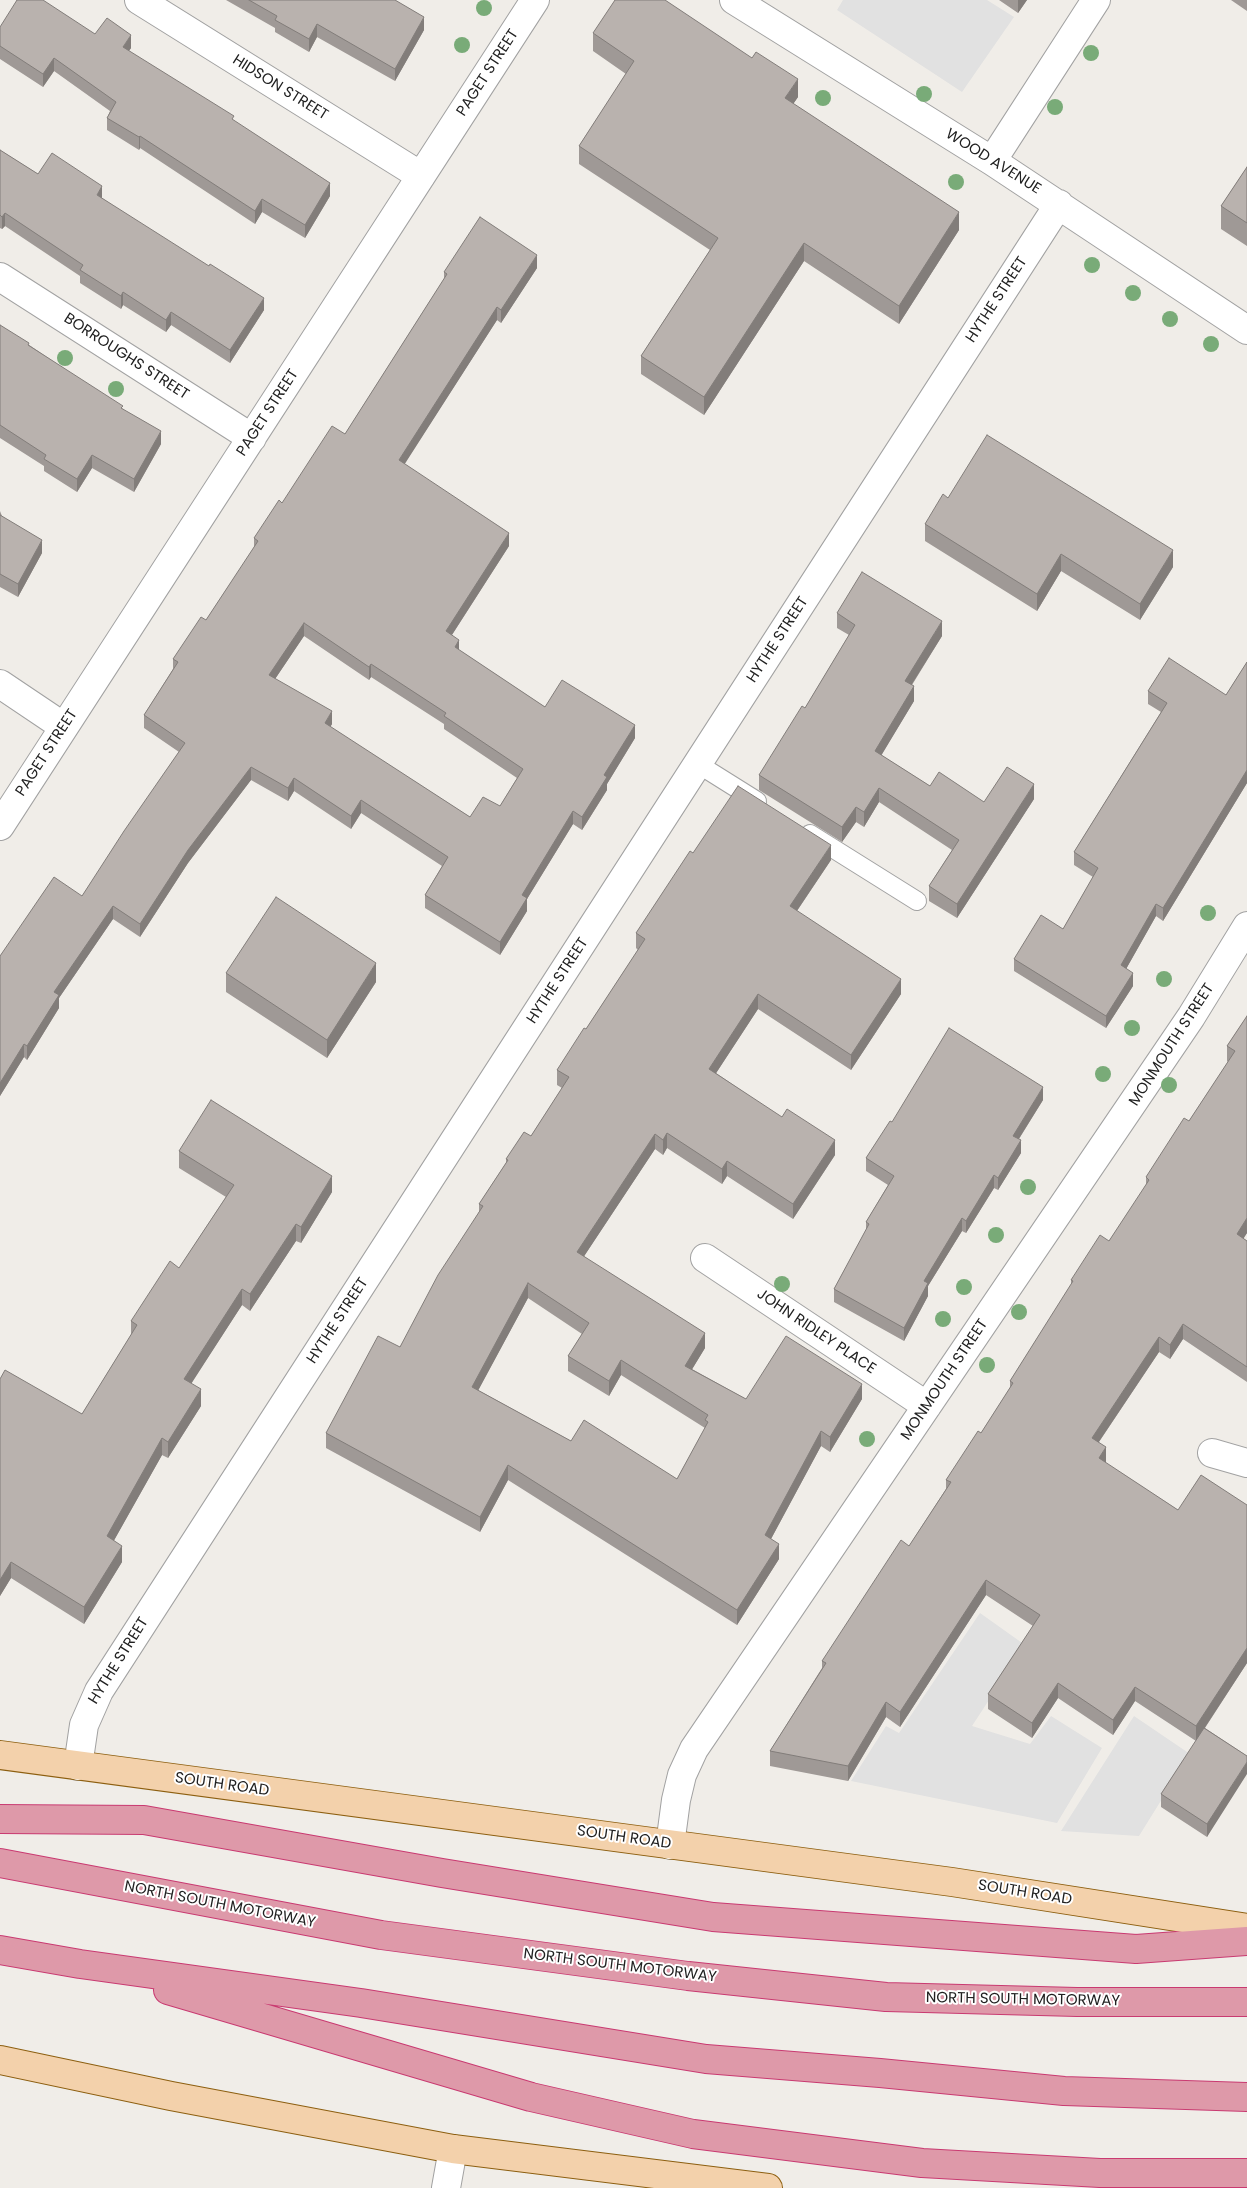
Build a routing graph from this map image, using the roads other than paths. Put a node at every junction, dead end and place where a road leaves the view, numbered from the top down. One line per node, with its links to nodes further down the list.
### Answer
1 (139, 0): 6 (street, HIDSON STREET)
2 (535, 0): 6 (street, PAGET STREET)
3 (734, 0): 5 (street, WOOD AVENUE)
4 (1096, 0): 5 (street)
5 (992, 161): 7 (street, WOOD AVENUE)
6 (421, 176): 10 (street, PAGET STREET)
7 (1059, 204): 9 (street, WOOD AVENUE); 13 (street, HYTHE STREET)
8 (0, 277): 10 (street, BORROUGHS STREET)
9 (1247, 330)
10 (252, 438): 12 (street, PAGET STREET)
11 (0, 684): 12 (street)
12 (64, 727): 15 (street, PAGET STREET)
13 (698, 764): 14 (lane); 25 (street, HYTHE STREET)
14 (774, 811)
15 (0, 826)
16 (799, 827): 17 (lane)
17 (917, 901)
18 (1247, 926): 19 (street, MONMOUTH STREET)
19 (1239, 958): 21 (street, MONMOUTH STREET)
20 (705, 1258): 21 (street, JOHN RIDLEY PLACE)
21 (928, 1406): 27 (street, MONMOUTH STREET)
22 (1212, 1453): 23 (street)
23 (1247, 1463)
24 (0, 1755): 25 (main road, SOUTH ROAD)
25 (78, 1766): 27 (main road, SOUTH ROAD)
26 (0, 1819): 30 (highway)
27 (670, 1844): 29 (main road, SOUTH ROAD)
28 (0, 1863): 33 (highway, NORTH SOUTH MOTORWAY)
29 (1247, 1928)
30 (1247, 1941)
31 (0, 1950): 32 (highway)
32 (80, 1964): 35 (highway); 37 (highway)
33 (1247, 2002)
34 (0, 2060): 36 (main road)
35 (1247, 2097)
36 (453, 2149): 38 (street); 39 (main road)
37 (1247, 2173)
38 (446, 2188)
39 (768, 2188)

